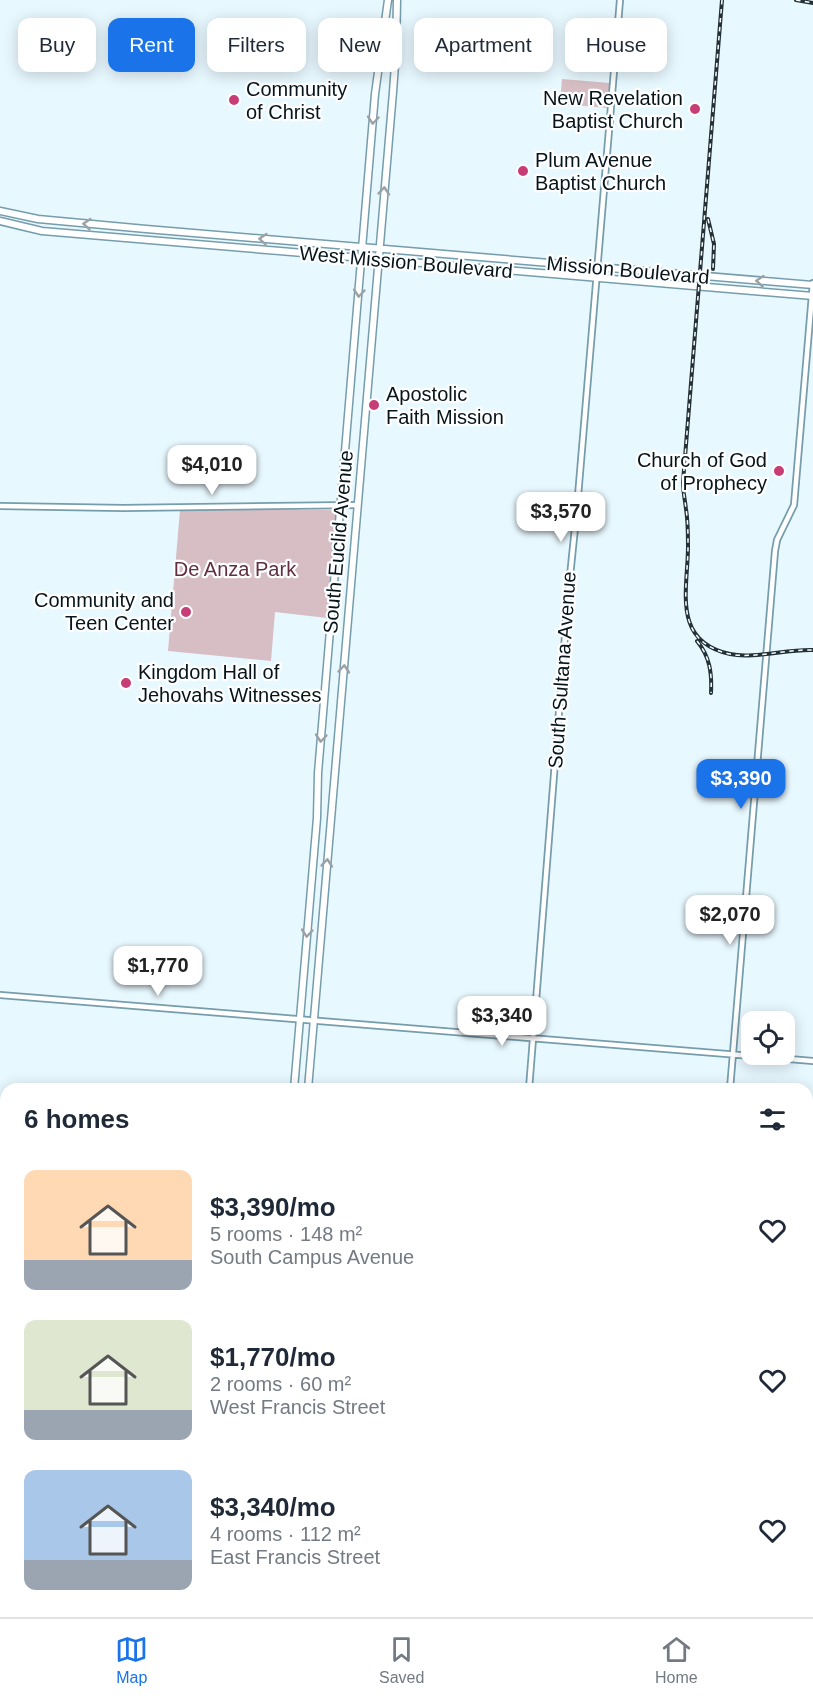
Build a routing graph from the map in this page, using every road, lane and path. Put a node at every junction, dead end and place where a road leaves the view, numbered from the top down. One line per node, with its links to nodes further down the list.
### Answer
1 (388, 0): 6 (main road, South Euclid Avenue, one-way to 6)
2 (397, 0): 8 (main road, South Euclid Avenue, one-way to 2)
3 (621, 0): 11 (street, South Sultana Avenue)
4 (0, 211): 6 (main road, West Mission Boulevard, one-way to 4)
5 (0, 222): 9 (main road, West Mission Boulevard)
6 (363, 248): 7 (main road, West Mission Boulevard); 9 (main road, South Euclid Avenue)
7 (371, 249): 8 (main road, Mission Boulevard)
8 (379, 249): 10 (main road, South Euclid Avenue); 11 (main road, Mission Boulevard)
9 (362, 258): 10 (main road, West Mission Boulevard); 17 (main road, South Euclid Avenue, one-way to 17)
10 (378, 259): 12 (main road, West Mission Boulevard); 15 (main road, South Euclid Avenue)
11 (597, 267): 12 (street, South Sultana Avenue); 13 (main road, Mission Boulevard, one-way to 11)
12 (597, 277): 14 (main road, West Mission Boulevard); 21 (street, South Sultana Avenue)
13 (813, 285): 14 (street)
14 (812, 296): 22 (street)
15 (357, 505): 17 (street); 20 (main road, South Euclid Avenue, one-way to 15)
16 (0, 506): 17 (street)
17 (340, 506): 19 (main road, South Euclid Avenue, one-way to 19)
18 (0, 995): 19 (street)
19 (300, 1019): 20 (street); 24 (main road, South Euclid Avenue)
20 (315, 1020): 21 (street); 25 (main road, South Euclid Avenue)
21 (533, 1038): 22 (street); 26 (street, South Sultana Avenue)
22 (733, 1054): 23 (street); 27 (street)
23 (813, 1061)
24 (295, 1083)
25 (309, 1083)
26 (529, 1083)
27 (731, 1083)

